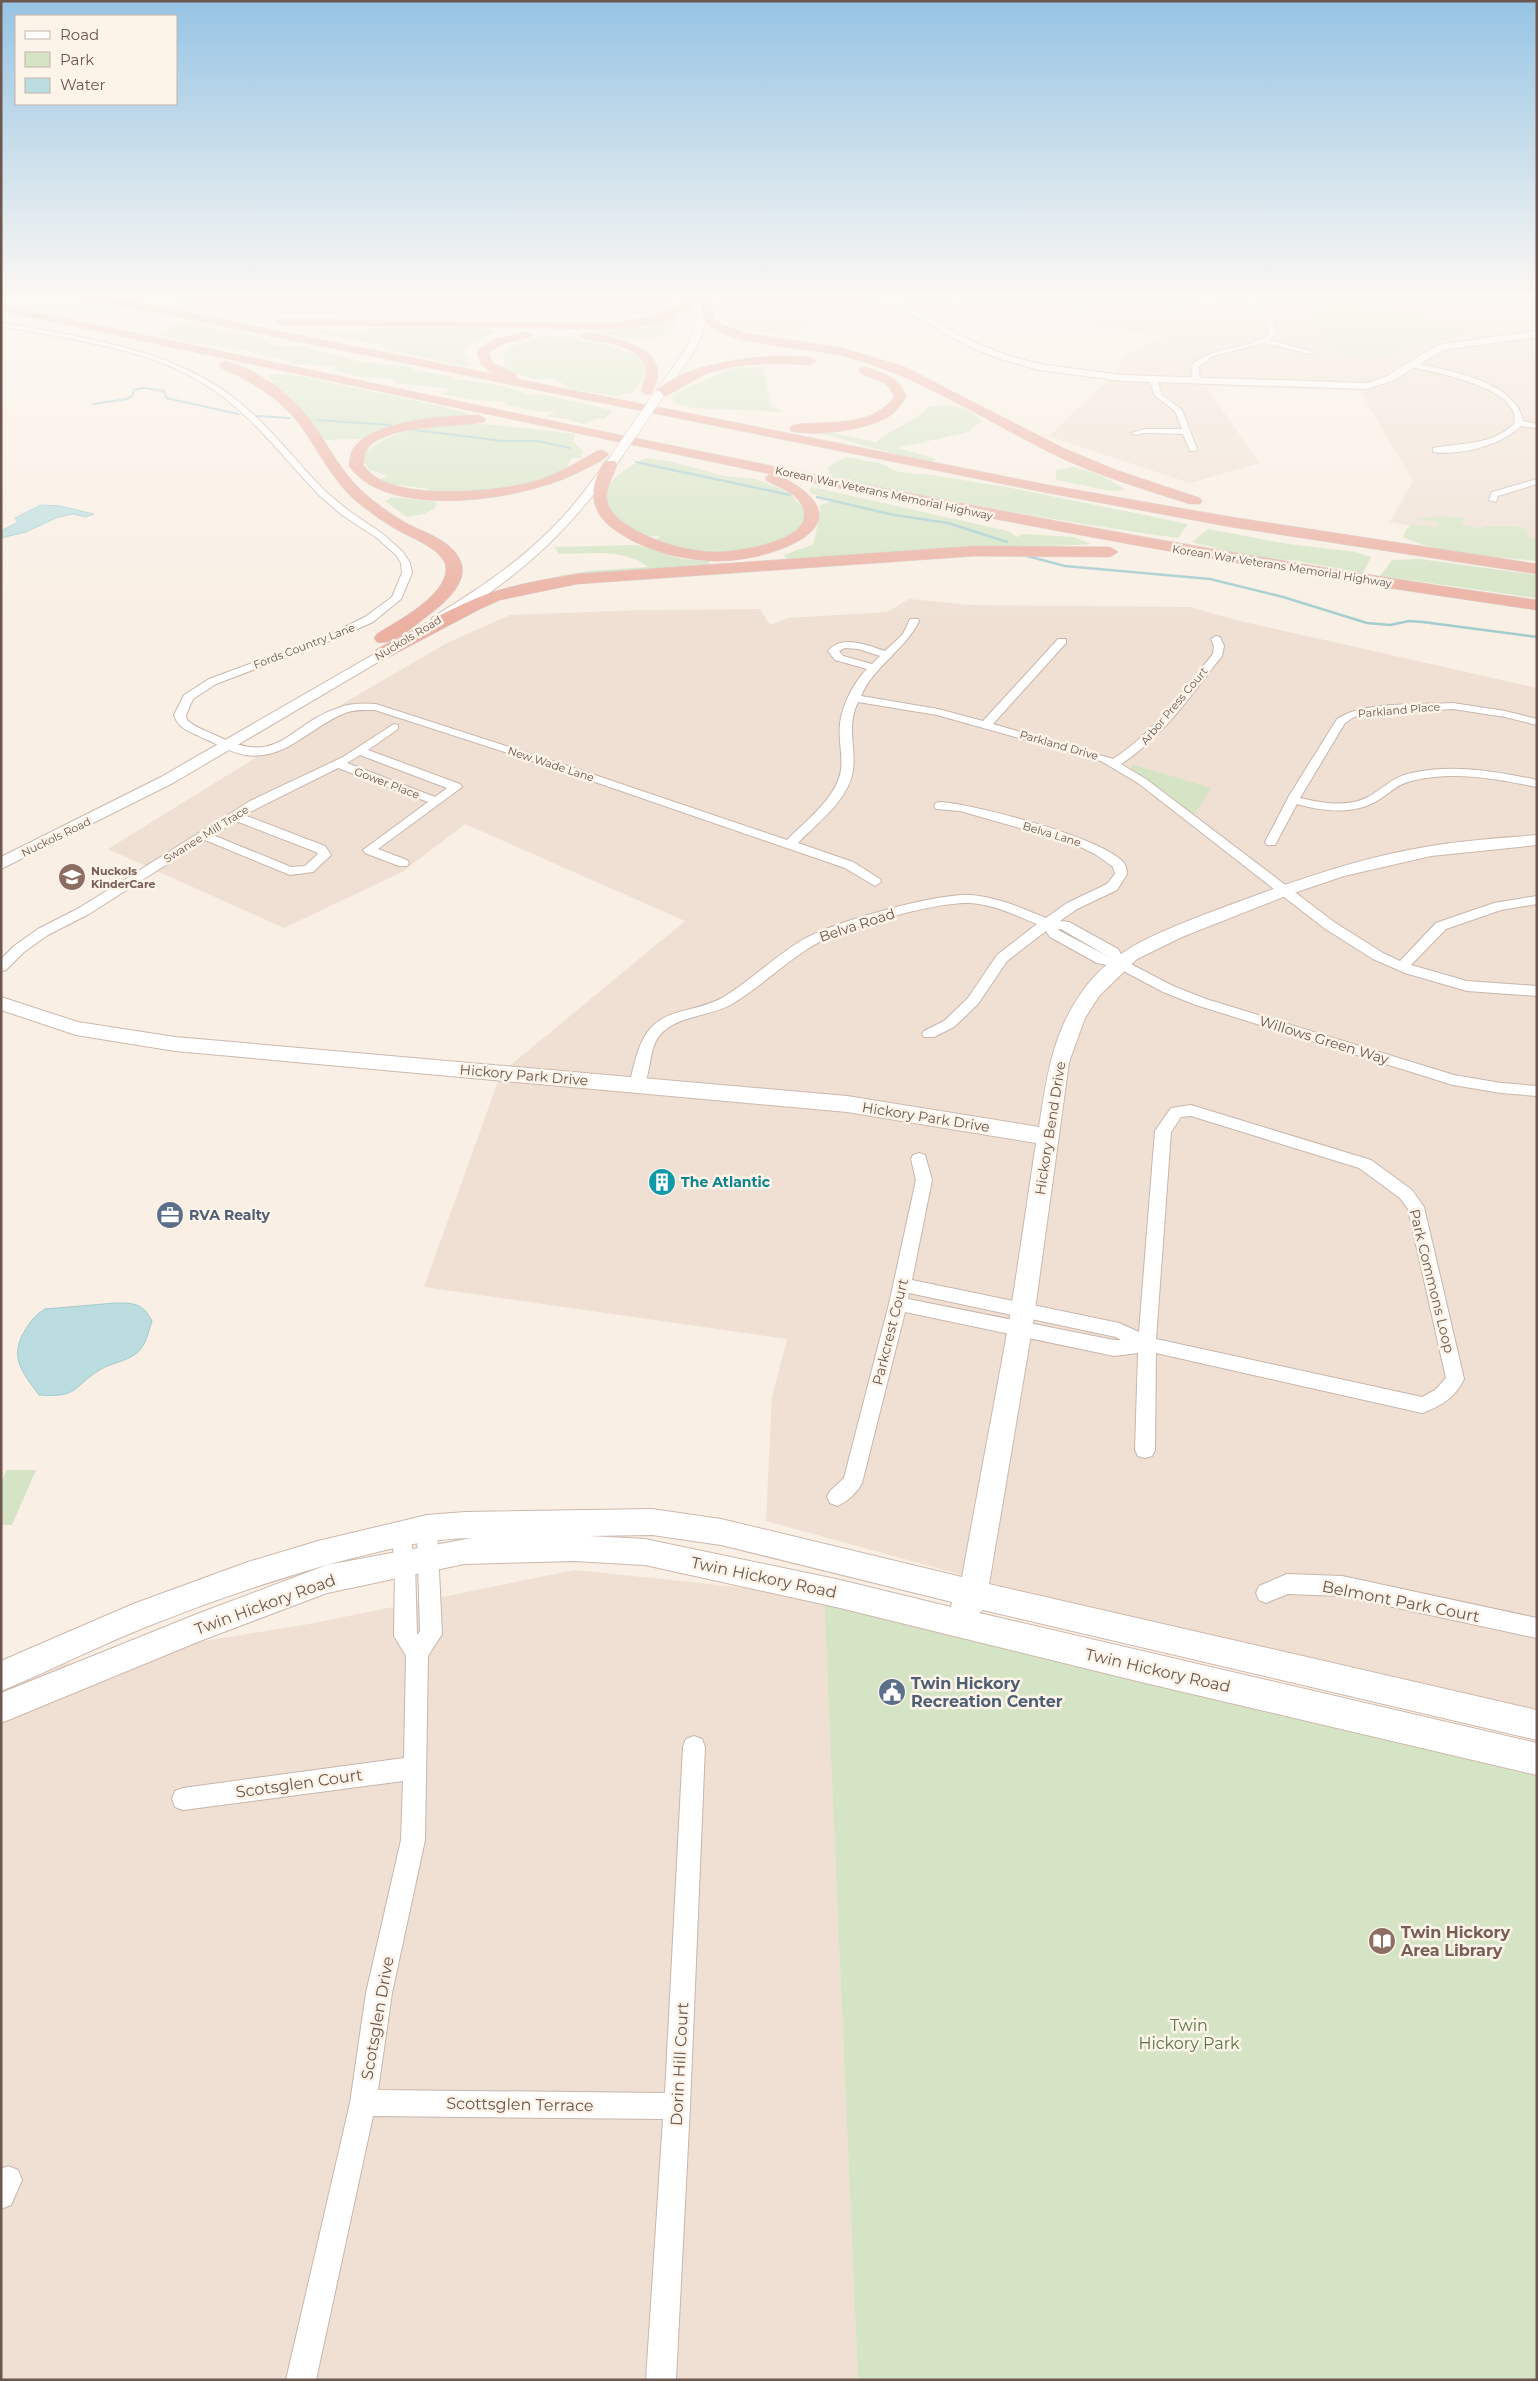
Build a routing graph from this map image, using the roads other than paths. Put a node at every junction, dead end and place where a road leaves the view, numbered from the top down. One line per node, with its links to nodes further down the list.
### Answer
1 (238, 406): 39 (street, Fords Country Lane)
2 (289, 406): 32 (highway)
3 (465, 406): 18 (highway, Korean War Veterans Memorial Highway)
4 (637, 406): 12 (highway)
5 (639, 406): 11 (main road, Nuckols Road)
6 (643, 406): 22 (main road, Nuckols Road, bridge)
7 (895, 406): 12 (highway)
8 (973, 406): 25 (highway)
9 (1173, 406): 16 (street)
10 (1514, 406): 13 (street)
11 (629, 416)
12 (706, 420): 25 (highway)
13 (1519, 423): 14 (street); 20 (street)
14 (1537, 426)
15 (619, 430): 22 (main road, Nuckols Road)
16 (1187, 432): 17 (street); 19 (street)
17 (1135, 433)
18 (598, 434): 21 (highway, Korean War Veterans Memorial Highway); 22 (highway)
19 (1193, 449)
20 (1436, 450)
21 (692, 454): 22 (highway); 26 (highway, Korean War Veterans Memorial Highway)
22 (608, 456): 32 (main road, Nuckols Road)
23 (1537, 480): 24 (street)
24 (1494, 500)
25 (1372, 544): 27 (highway)
26 (1229, 560): 28 (highway, Korean War Veterans Memorial Highway); 32 (highway)
27 (1537, 568)
28 (1537, 605)
29 (914, 621): 33 (street)
30 (1216, 639): 41 (street, Arbor Press Court)
31 (1062, 641): 37 (street)
32 (377, 650): 39 (main road, Nuckols Road)
33 (886, 655): 34 (street); 34 (street)
34 (872, 668): 35 (street)
35 (854, 698): 37 (street, Parkland Drive); 52 (street)
36 (1537, 722): 45 (street, Parkland Place)
37 (986, 725): 41 (street, Parkland Drive)
38 (394, 727): 40 (street, Swanee Mill Trace)
39 (221, 742): 52 (street, New Wade Lane); 53 (main road, Nuckols Road); 55 (main road, Nuckols Road)
40 (360, 751): 42 (street, Swanee Mill Trace); 44 (street)
41 (1114, 763): 57 (street, Parkland Drive)
42 (338, 764): 46 (street, Gower Place); 48 (street, Swanee Mill Trace)
43 (1537, 784): 45 (street)
44 (456, 787): 46 (street)
45 (1293, 800): 51 (street, Parkland Place)
46 (436, 801): 54 (street)
47 (940, 806): 59 (street, Belva Lane)
48 (235, 816): 49 (street, Swanee Mill Trace); 49 (street)
49 (205, 836): 61 (street, Swanee Mill Trace)
50 (1537, 840): 57 (main road, Hickory Bend Drive)
51 (1271, 842)
52 (789, 845): 56 (street, New Wade Lane)
53 (1, 847)
54 (403, 863)
55 (1, 864)
56 (875, 882)
57 (1285, 890): 60 (main road, Hickory Bend Drive); 62 (street, Parkland Drive)
58 (1537, 900): 62 (street)
59 (1046, 924): 60 (street, Belva Road); 65 (street, Belva Lane); 66 (street, Belva Road)
60 (1120, 964): 67 (street, Willows Green Way); 68 (main road, Hickory Bend Drive)
61 (1, 967)
62 (1402, 967): 63 (street, Parkland Drive)
63 (1537, 991)
64 (1, 1003): 66 (main road, Hickory Park Drive)
65 (929, 1034)
66 (637, 1085): 68 (main road, Hickory Park Drive)
67 (1537, 1091)
68 (1049, 1136): 72 (main road, Hickory Bend Drive)
69 (919, 1159): 70 (street, Parkcrest Court)
70 (902, 1285): 71 (street, Parkcrest Court); 72 (street)
71 (898, 1304): 72 (street); 75 (street, Parkcrest Court)
72 (1021, 1320): 73 (street, Park Commons Loop); 80 (main road, Hickory Bend Drive)
73 (1147, 1344): 73 (street, Park Commons Loop); 74 (street)
74 (1145, 1450)
75 (837, 1497)
76 (414, 1531): 77 (street, Scotsglen Drive); 80 (main road, Twin Hickory Road); 84 (main road, Twin Hickory Road)
77 (417, 1561): 78 (main road, Twin Hickory Road); 85 (main road, Twin Hickory Road); 89 (street, Scotsglen Drive)
78 (793, 1583): 80 (main road); 81 (main road, Twin Hickory Road)
79 (1266, 1593): 82 (street, Belmont Park Court)
80 (973, 1594): 83 (main road, Twin Hickory Road)
81 (969, 1625): 83 (main road); 88 (main road, Twin Hickory Road)
82 (1537, 1628)
83 (1223, 1652): 86 (main road, Twin Hickory Road)
84 (1, 1676)
85 (1, 1708)
86 (1537, 1725)
87 (694, 1748): 92 (street, Dorin Hill Court)
88 (1537, 1759)
89 (416, 1768): 90 (street, Scotsglen Court); 91 (street, Scotsglen Drive)
90 (183, 1799)
91 (363, 2103): 92 (street, Scottsglen Terrace); 93 (street, Scotsglen Drive)
92 (677, 2106): 94 (street, Dorin Hill Court)
93 (301, 2380)
94 (661, 2380)

